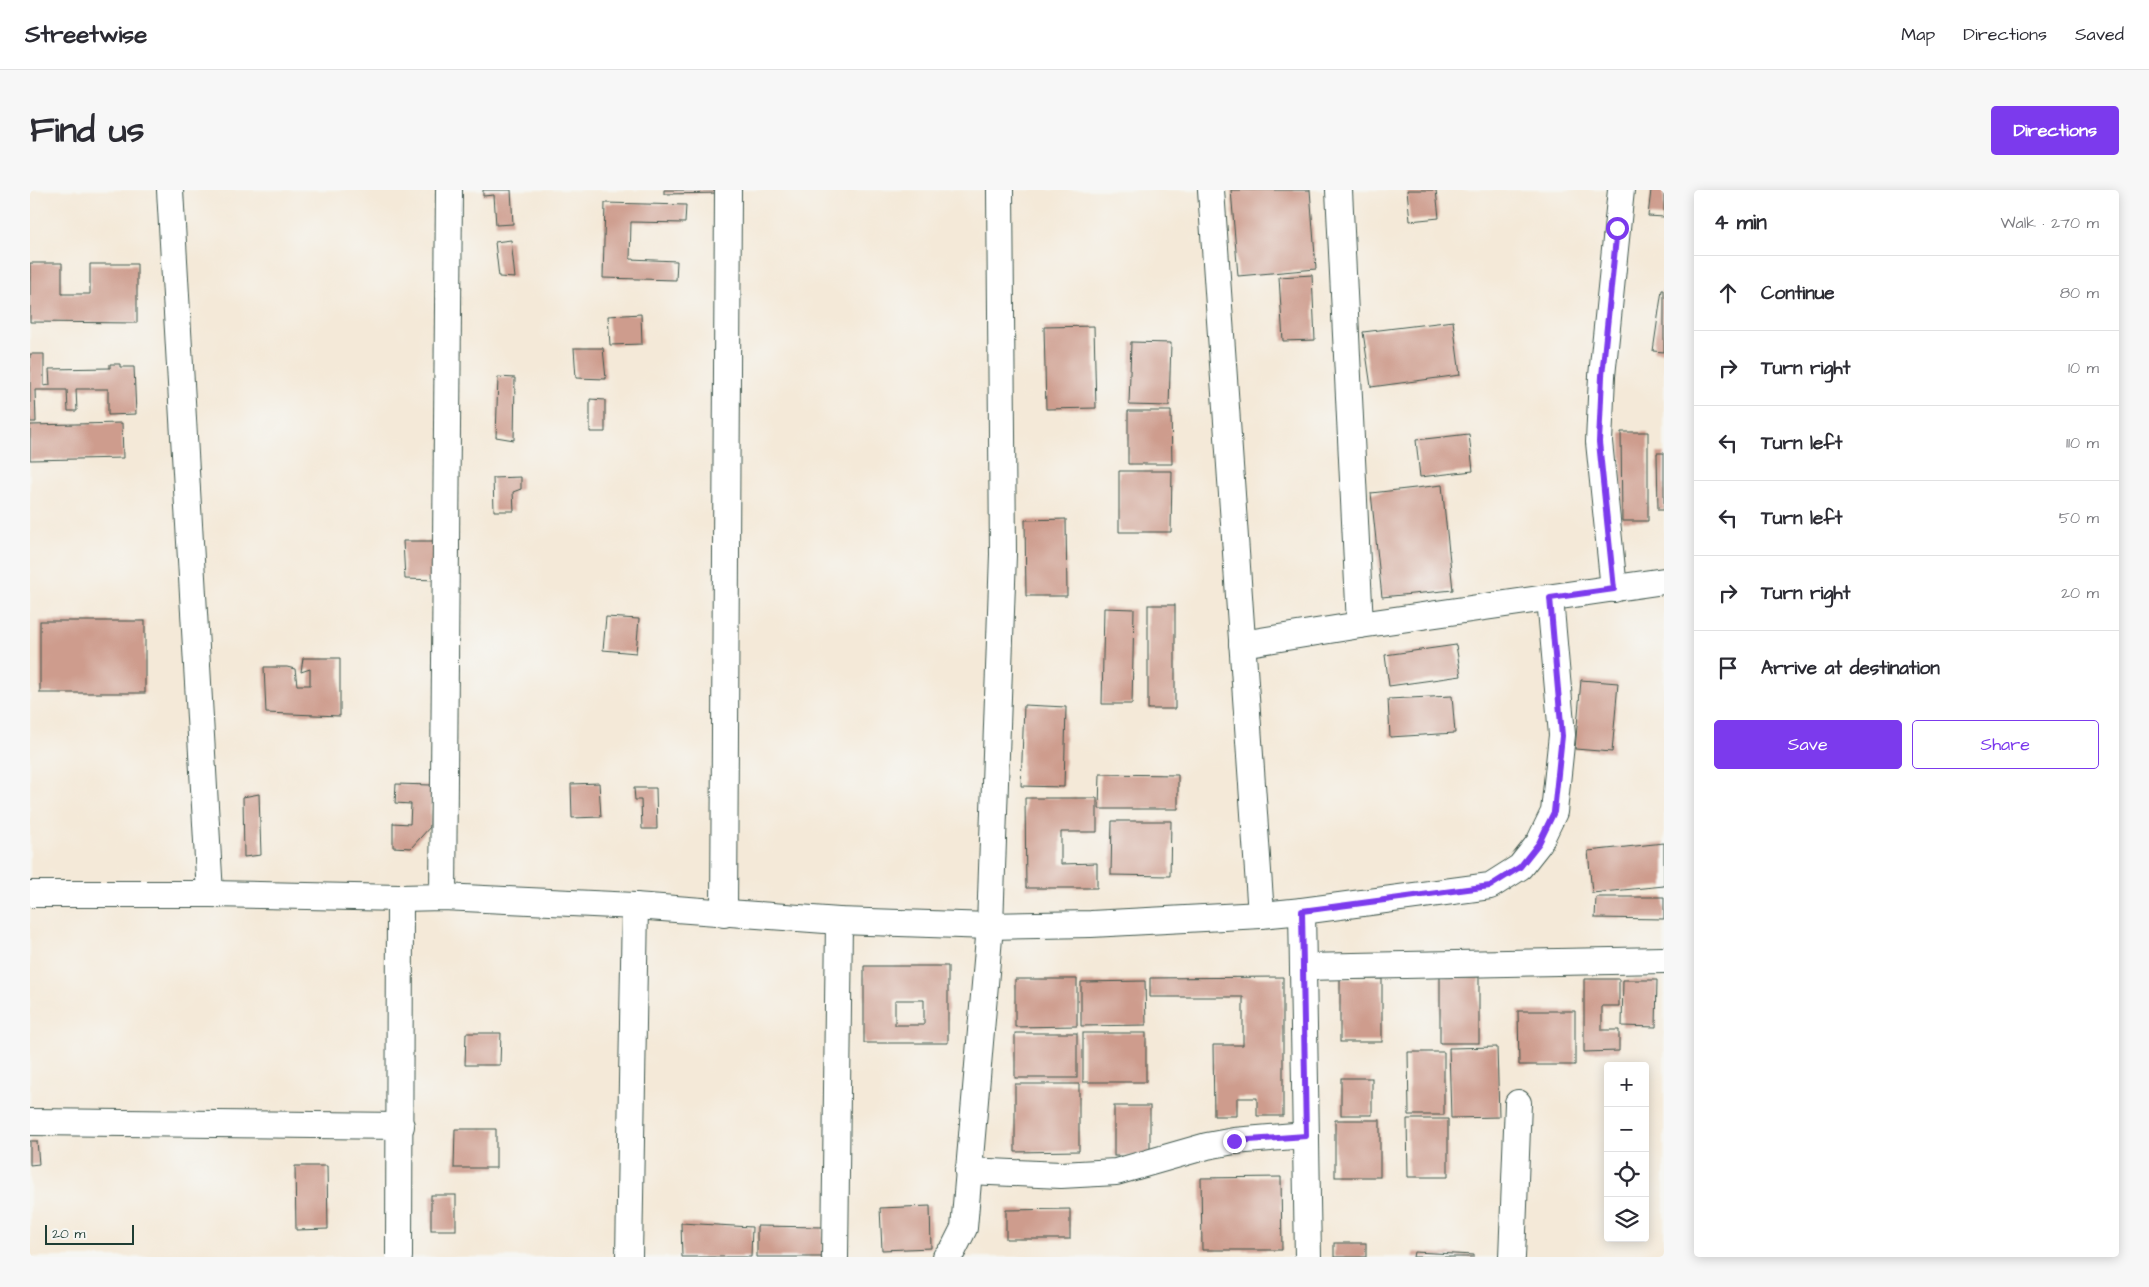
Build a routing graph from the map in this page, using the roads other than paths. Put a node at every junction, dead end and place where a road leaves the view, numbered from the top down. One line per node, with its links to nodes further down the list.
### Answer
1 (170, 190): 14 (street)
2 (449, 190): 15 (street)
3 (728, 190): 19 (street)
4 (1000, 190): 22 (street)
5 (1211, 190): 12 (street)
6 (1339, 190): 11 (street)
7 (1621, 190): 9 (street)
8 (1664, 581): 9 (street)
9 (1614, 589): 10 (street)
10 (1550, 598): 11 (street); 18 (street)
11 (1360, 625): 12 (street)
12 (1242, 644): 20 (street)
13 (30, 894): 14 (street)
14 (210, 894): 16 (street)
15 (443, 896): 16 (street); 17 (street)
16 (400, 898): 27 (street)
17 (635, 906): 19 (street); 31 (street)
18 (1302, 911): 20 (street); 24 (street)
19 (724, 914): 21 (street)
20 (1261, 915): 22 (street)
21 (838, 921): 22 (street); 32 (street)
22 (990, 926): 29 (street)
23 (1664, 960): 24 (street)
24 (1303, 968): 28 (street)
25 (1518, 1104): 35 (street)
26 (30, 1122): 27 (street)
27 (401, 1126): 30 (street)
28 (1306, 1136): 29 (street); 34 (street)
29 (968, 1171): 33 (street)
30 (399, 1257)
31 (629, 1257)
32 (835, 1257)
33 (946, 1257)
34 (1308, 1257)
35 (1512, 1257)

